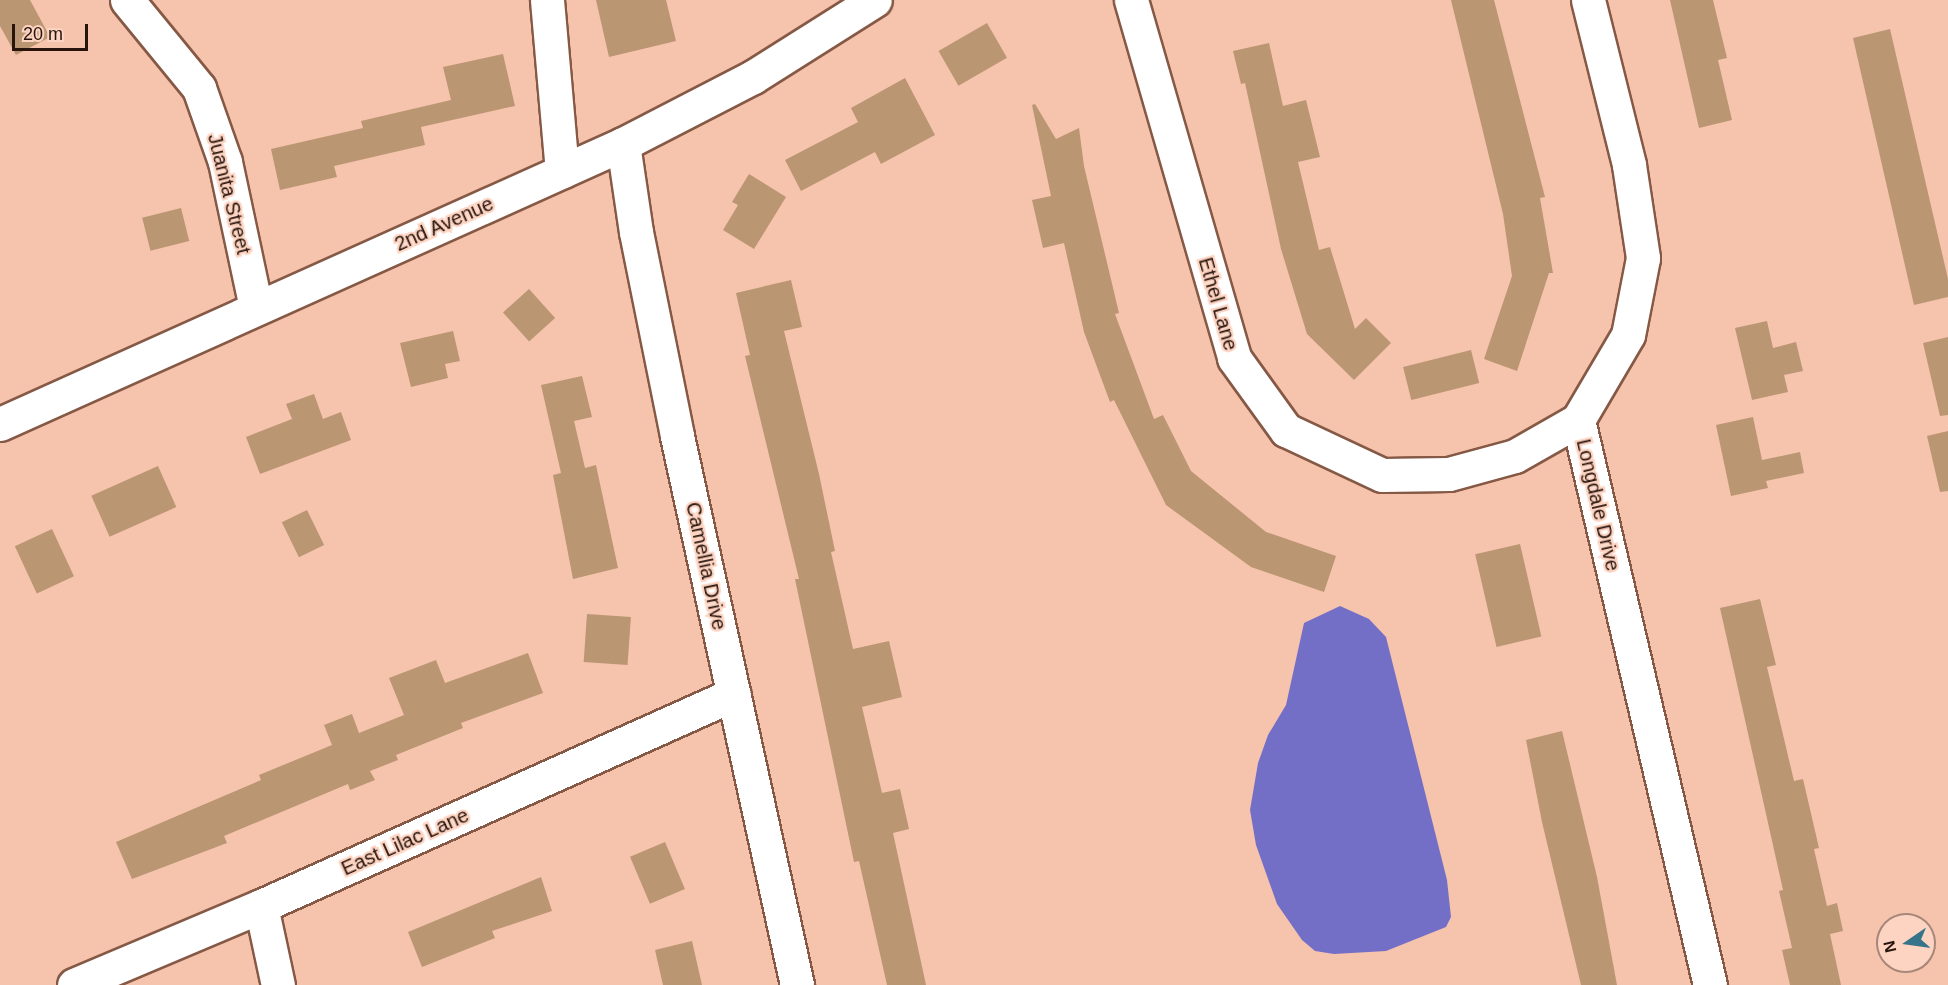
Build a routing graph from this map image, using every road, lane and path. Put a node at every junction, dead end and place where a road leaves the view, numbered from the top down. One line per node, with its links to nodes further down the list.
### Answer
1 (127, 0): 8 (street, Juanita Street)
2 (546, 0): 7 (street)
3 (875, 0): 6 (street, 2nd Avenue)
4 (1131, 0): 9 (street, Ethel Lane)
5 (1588, 0): 9 (street, Longdale Drive)
6 (623, 144): 7 (street, 2nd Avenue); 11 (street, Camellia Drive)
7 (562, 171): 8 (street, 2nd Avenue)
8 (256, 308): 10 (street, 2nd Avenue)
9 (1578, 420): 16 (street, Longdale Drive)
10 (0, 424)
11 (734, 694): 12 (street, East Lilac Lane); 15 (street, Camellia Drive)
12 (261, 906): 13 (street, East Lilac Lane); 14 (street)
13 (74, 985)
14 (278, 985)
15 (797, 985)
16 (1710, 985)

